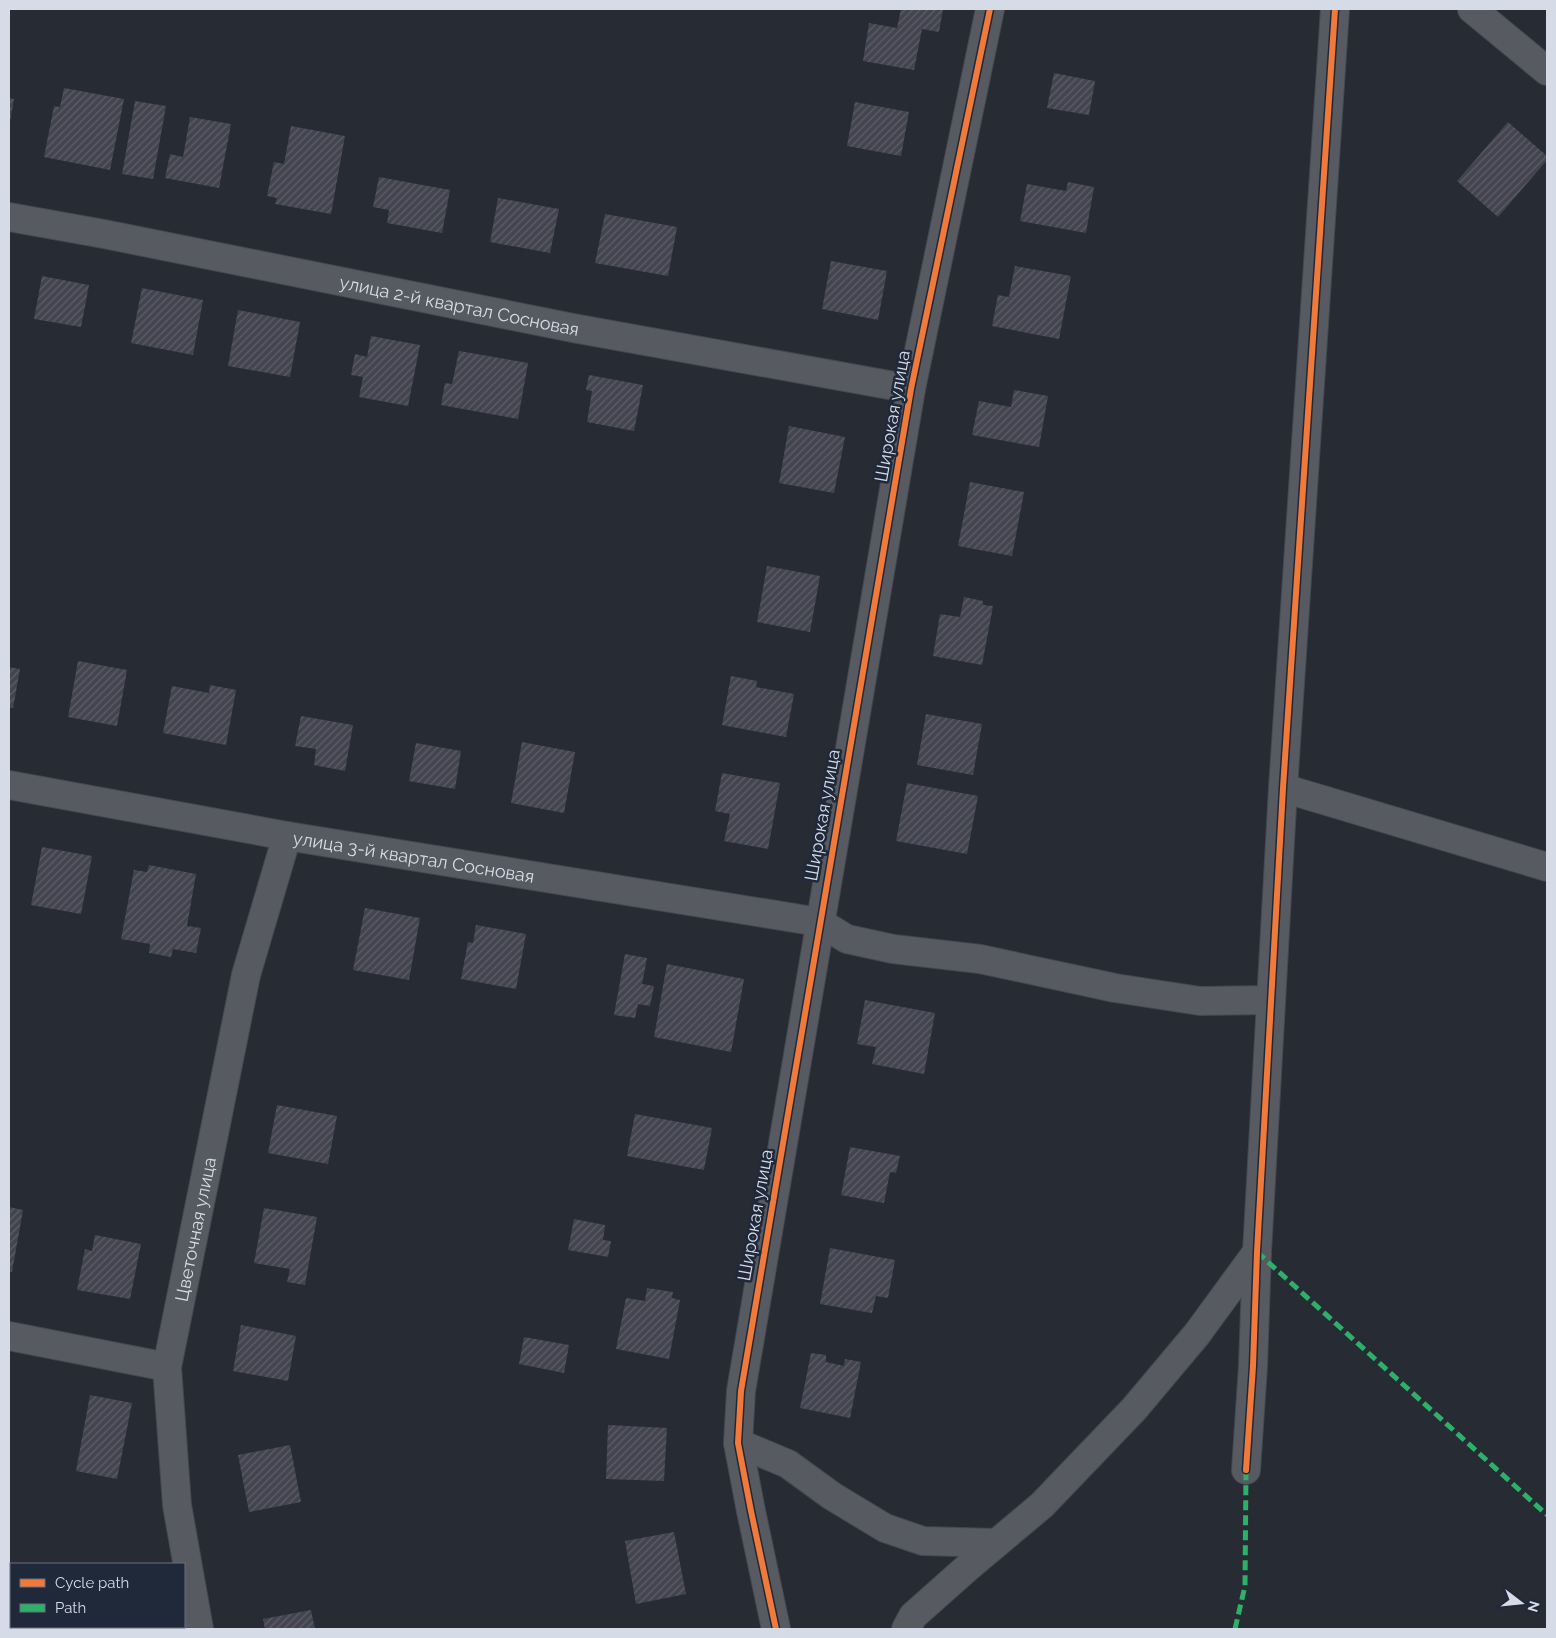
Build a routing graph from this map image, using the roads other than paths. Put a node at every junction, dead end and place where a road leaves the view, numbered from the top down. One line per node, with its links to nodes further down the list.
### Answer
1 (990, 9): 6 (street, Широкая улица)
2 (1335, 9): 8 (street)
3 (1472, 9): 4 (street)
4 (1547, 71)
5 (9, 217): 6 (street, улица 2-й квартал Сосновая)
6 (911, 389): 11 (street, Широкая улица)
7 (9, 785): 9 (street, улица 3-й квартал Сосновая)
8 (1283, 788): 10 (street); 12 (street)
9 (287, 836): 11 (street, улица 3-й квартал Сосновая); 15 (street, Цветочная улица)
10 (1547, 867)
11 (819, 922): 12 (street); 16 (street, Широкая улица)
12 (1271, 1000): 13 (street)
13 (1257, 1252): 17 (street); 18 (street)
14 (9, 1336): 15 (street)
15 (167, 1367): 19 (street, Цветочная улица)
16 (738, 1443): 18 (street); 20 (street, Широкая улица)
17 (1246, 1470)
18 (996, 1544): 21 (street)
19 (199, 1629)
20 (776, 1629)
21 (906, 1629)

